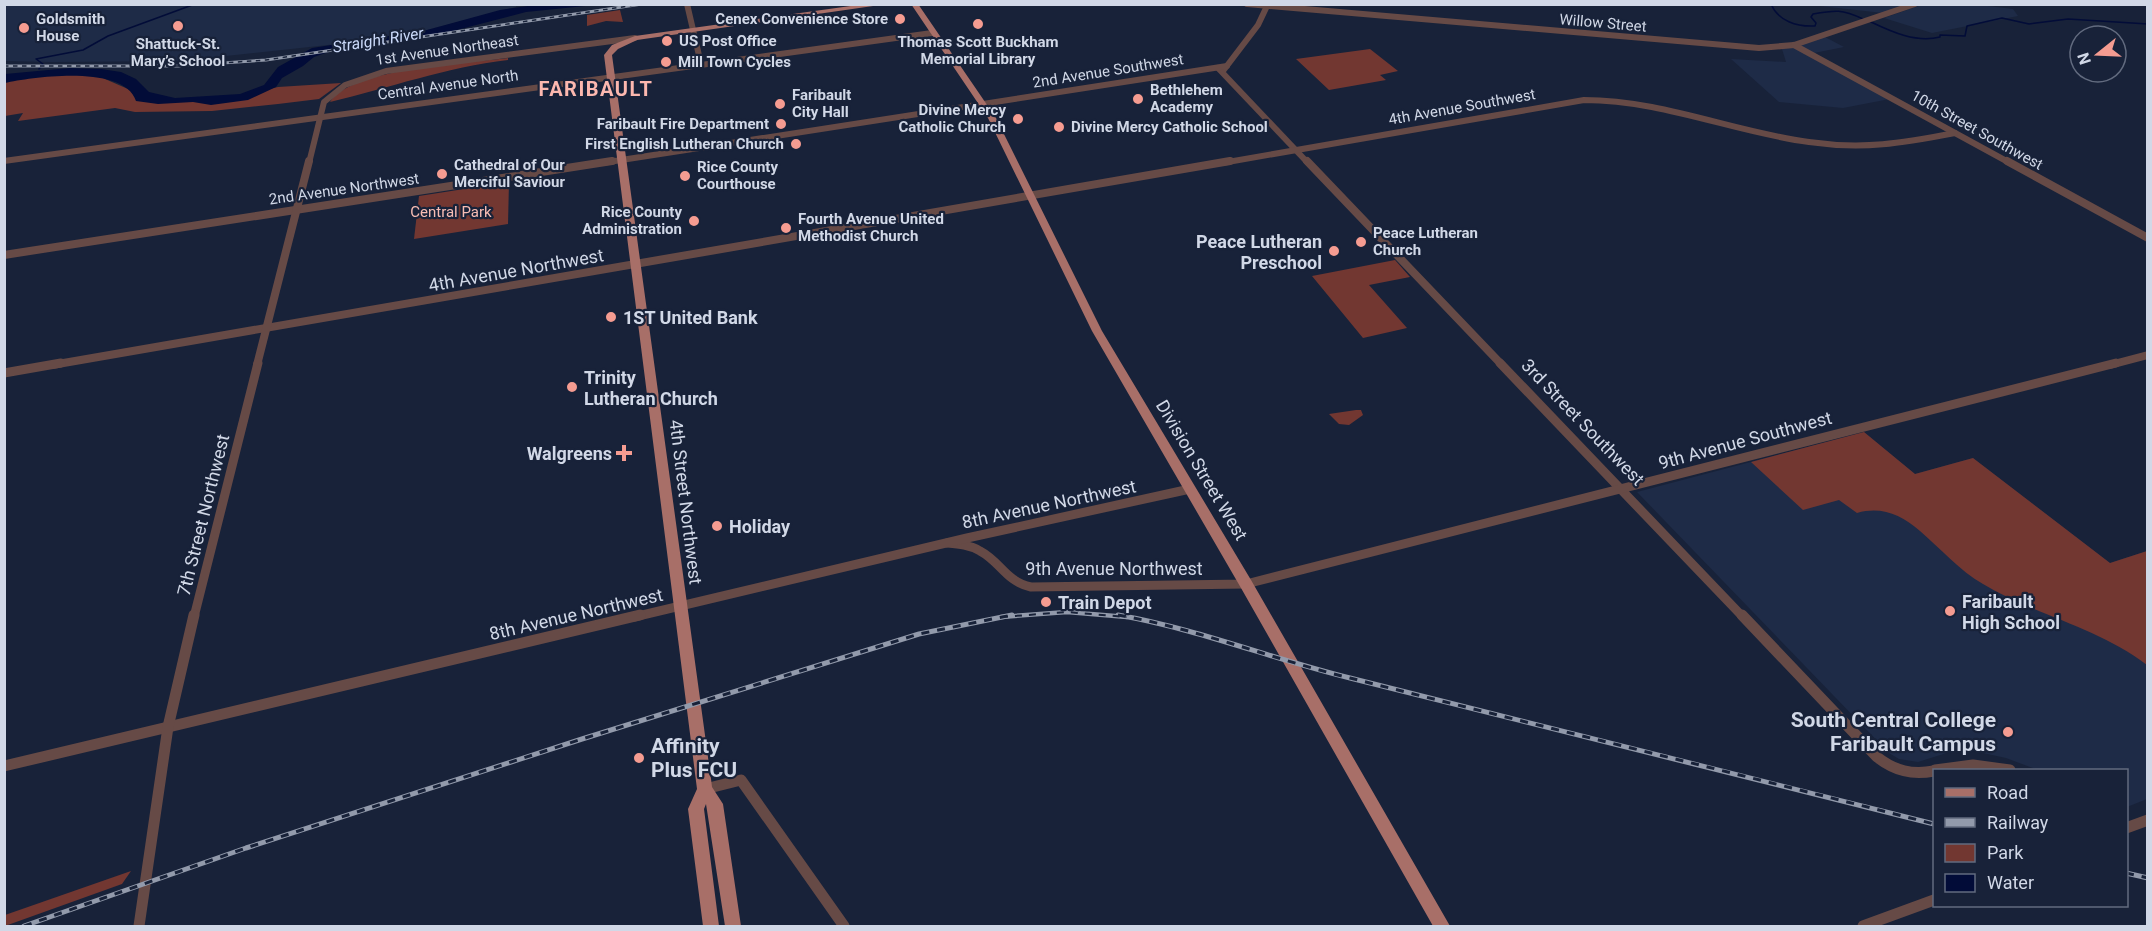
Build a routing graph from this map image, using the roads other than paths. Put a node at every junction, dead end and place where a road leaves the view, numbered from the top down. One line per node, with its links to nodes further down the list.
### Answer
1 (687, 4): 7 (street)
2 (884, 4): 7 (main road, 1st Avenue Northeast)
3 (914, 4): 8 (main road, Division Street West)
4 (1247, 4): 6 (street, Willow Street)
5 (1915, 4): 11 (street, Willow Street)
6 (1267, 6): 11 (street, Willow Street); 14 (street)
7 (694, 31): 9 (main road, 1st Avenue Northeast); 13 (street)
8 (932, 33): 13 (street, Central Avenue North); 22 (main road, Division Street West)
9 (635, 38): 10 (street, 1st Avenue Northeast); 12 (main road, 1st Avenue Northeast)
10 (596, 43): 12 (street, 1st Avenue Northeast); 17 (street, 1st Avenue Northeast)
11 (1794, 45): 18 (street, 10th Street Southwest)
12 (617, 46): 15 (main road, 4th Street Northwest)
13 (701, 64): 15 (street, Central Avenue North)
14 (1223, 69): 16 (street, 2nd Avenue Southwest); 19 (street, 3rd Street Southwest)
15 (611, 77): 17 (street, Central Avenue North); 20 (main road, 4th Street Northwest)
16 (972, 106): 20 (street, 2nd Avenue Northwest)
17 (320, 117): 21 (street, Central Avenue North); 23 (street, 7th Street Northwest)
18 (1955, 133): 19 (street, 4th Avenue Southwest); 24 (street, 10th Street Southwest)
19 (1296, 150): 22 (street, 4th Avenue Southwest); 30 (street, 3rd Street Southwest)
20 (622, 160): 23 (street, 2nd Avenue Northwest); 26 (main road, 4th Street Northwest)
21 (4, 161)
22 (1032, 197): 26 (street, 4th Avenue Northwest); 31 (main road, Division Street West)
23 (296, 210): 25 (street, 2nd Avenue Northwest); 27 (street, 7th Street Northwest)
24 (2148, 238)
25 (4, 255)
26 (636, 265): 27 (street, 4th Avenue Northwest); 36 (main road, 4th Street Northwest)
27 (267, 328): 29 (street, 4th Avenue Northwest); 37 (street, 7th Street Northwest)
28 (2148, 355): 30 (street, 9th Avenue Southwest)
29 (4, 373)
30 (1621, 488): 35 (street, 9th Avenue Southwest); 41 (street, 3rd Street Southwest)
31 (1190, 489): 32 (street, 8th Avenue Northwest); 35 (main road, Division Street West)
32 (978, 537): 33 (street, 8th Avenue Northwest); 34 (street)
33 (946, 543): 34 (street); 36 (street, 8th Avenue Northwest)
34 (992, 561): 35 (street, 9th Avenue Northwest)
35 (1246, 584): 50 (main road, Division Street West)
36 (681, 605): 37 (street, 8th Avenue Northwest); 42 (main road, 4th Street Northwest)
37 (168, 727): 38 (street, 8th Avenue Northwest); 46 (street, 7th Street Northwest)
38 (4, 766)
39 (1942, 769): 40 (street, 3rd Street Southwest)
40 (2000, 769)
41 (1933, 771)
42 (705, 789): 47 (main road); 48 (main road); 49 (street)
43 (2148, 820): 44 (street)
44 (2128, 828)
45 (1933, 901): 51 (street)
46 (139, 927)
47 (711, 927)
48 (733, 927)
49 (844, 927)
50 (1442, 927)
51 (1863, 927)

